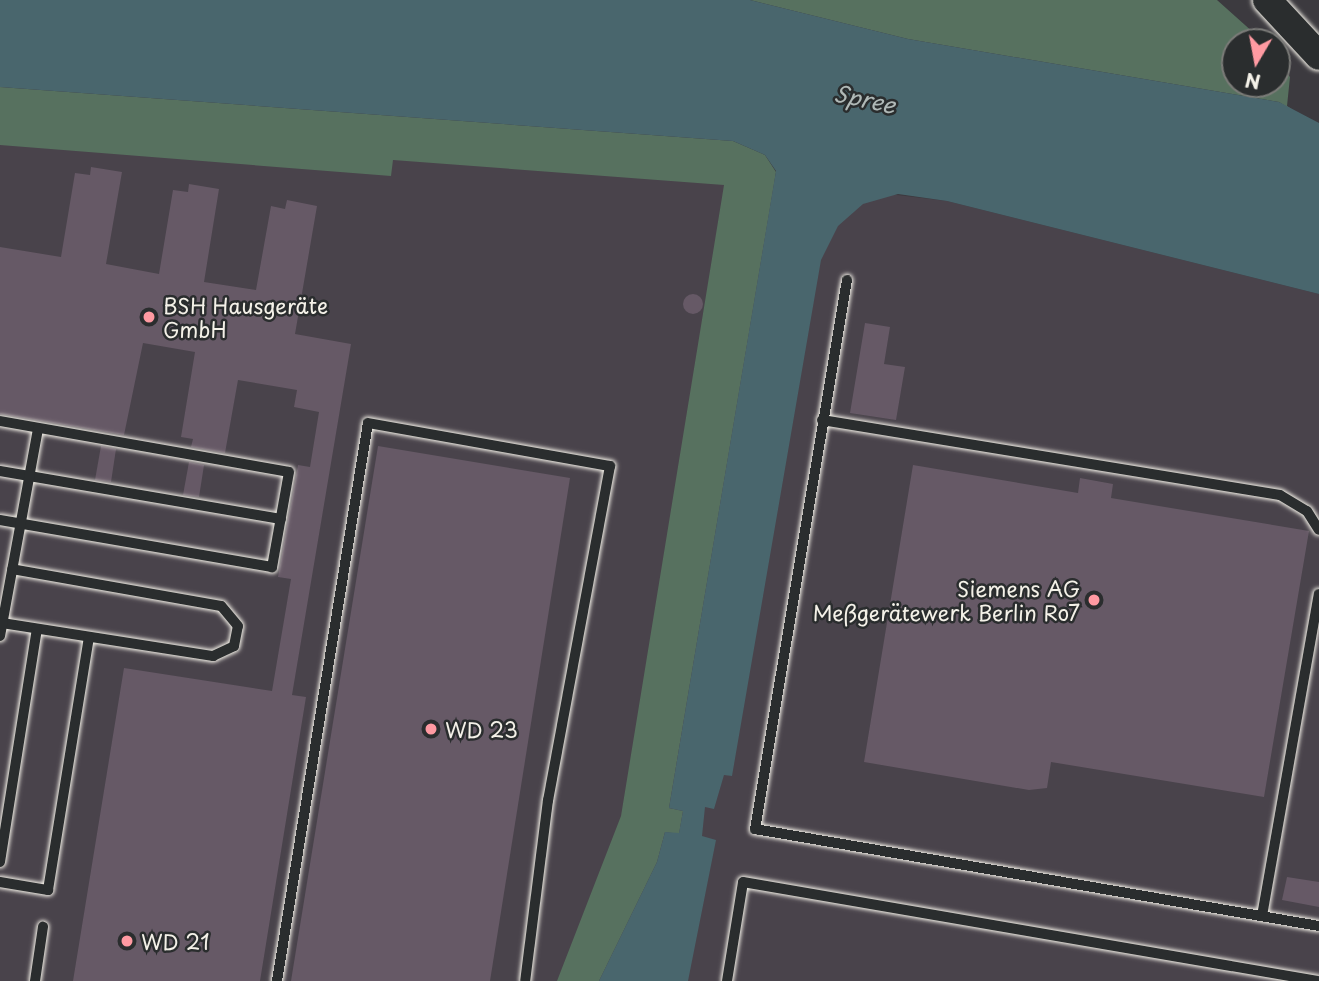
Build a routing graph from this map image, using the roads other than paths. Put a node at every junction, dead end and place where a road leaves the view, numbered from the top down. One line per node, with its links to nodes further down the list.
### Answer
1 (1267, 0): 2 (main road)
2 (1319, 57)
3 (847, 280): 4 (lane)
4 (822, 419): 12 (lane); 21 (lane)
5 (0, 421): 6 (lane)
6 (38, 428): 8 (lane); 9 (lane)
7 (0, 471): 8 (lane)
8 (29, 476): 9 (lane); 11 (lane)
9 (281, 519): 11 (lane)
10 (0, 520): 11 (lane)
11 (20, 523): 13 (lane)
12 (1319, 530)
13 (12, 569): 15 (lane); 18 (lane)
14 (1319, 594): 21 (lane)
15 (2, 623): 16 (lane); 17 (lane)
16 (37, 629): 18 (lane); 19 (lane)
17 (0, 636)
18 (89, 637): 20 (lane)
19 (0, 862)
20 (0, 882)
21 (1262, 916): 22 (lane)
22 (1319, 926)
23 (43, 927): 24 (lane)
24 (35, 981)
25 (277, 981): 26 (lane)
26 (525, 981)
27 (727, 981): 28 (lane)
28 (1318, 981)

